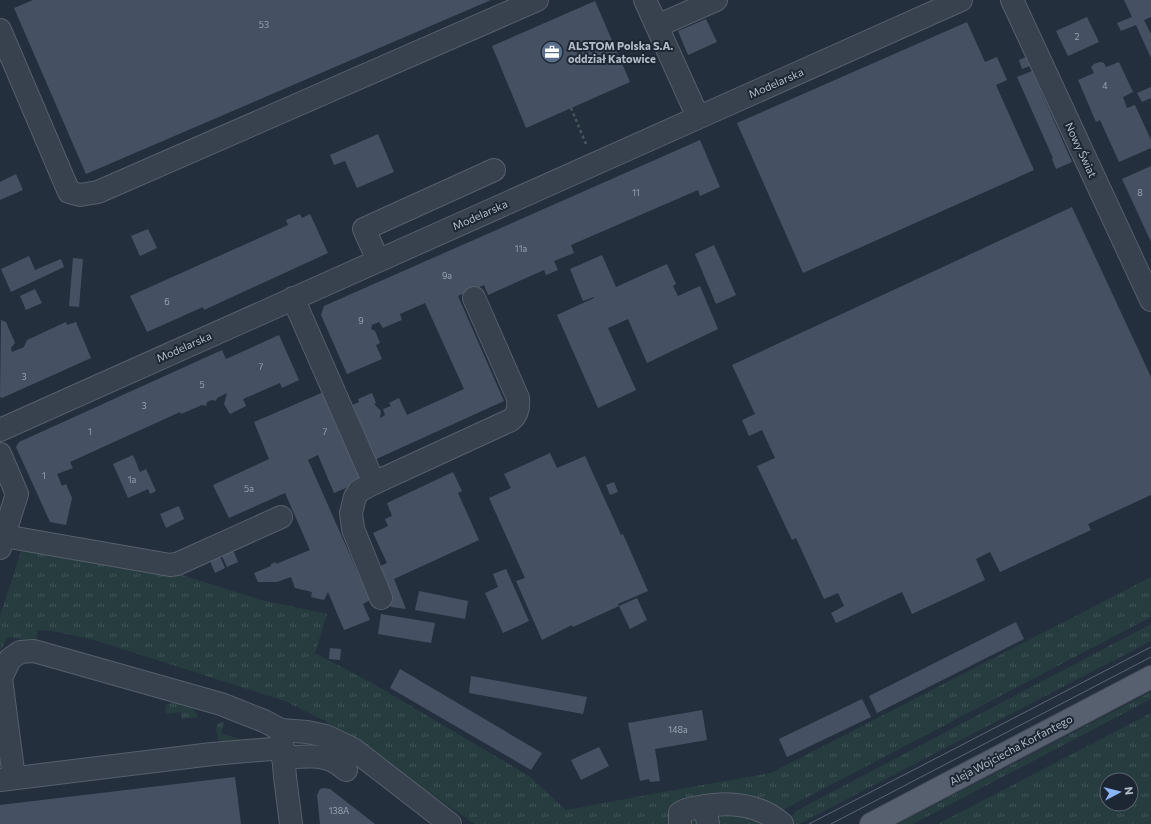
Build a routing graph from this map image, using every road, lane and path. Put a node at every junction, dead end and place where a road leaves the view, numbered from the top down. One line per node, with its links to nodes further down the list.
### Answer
1 (538, 0): 7 (street)
2 (645, 0): 6 (street)
3 (716, 0): 6 (street)
4 (960, 0): 9 (street, Modelarska)
5 (1012, 0): 15 (street, Nowy Świat)
6 (657, 26): 9 (street)
7 (0, 30)
8 (571, 108): 10 (path)
9 (698, 117): 12 (street, Modelarska)
10 (578, 125)
11 (494, 170): 12 (street)
12 (378, 260): 13 (street, Modelarska)
13 (293, 298): 16 (street, Modelarska); 18 (street)
14 (474, 298): 18 (street)
15 (1151, 300)
16 (0, 430)
17 (0, 454): 20 (street)
18 (374, 483): 21 (street)
19 (281, 516): 20 (street)
20 (2, 542)
21 (381, 598)
22 (1151, 677): 31 (main road, Aleja Wojciecha Korfantego)
23 (282, 745): 24 (street); 25 (street); 25 (street); 27 (street); 28 (street)
24 (346, 770)
25 (7, 779)
26 (706, 815): 29 (street); 30 (street)
27 (291, 824)
28 (450, 824)
29 (680, 824)
30 (782, 824)
31 (871, 824)

